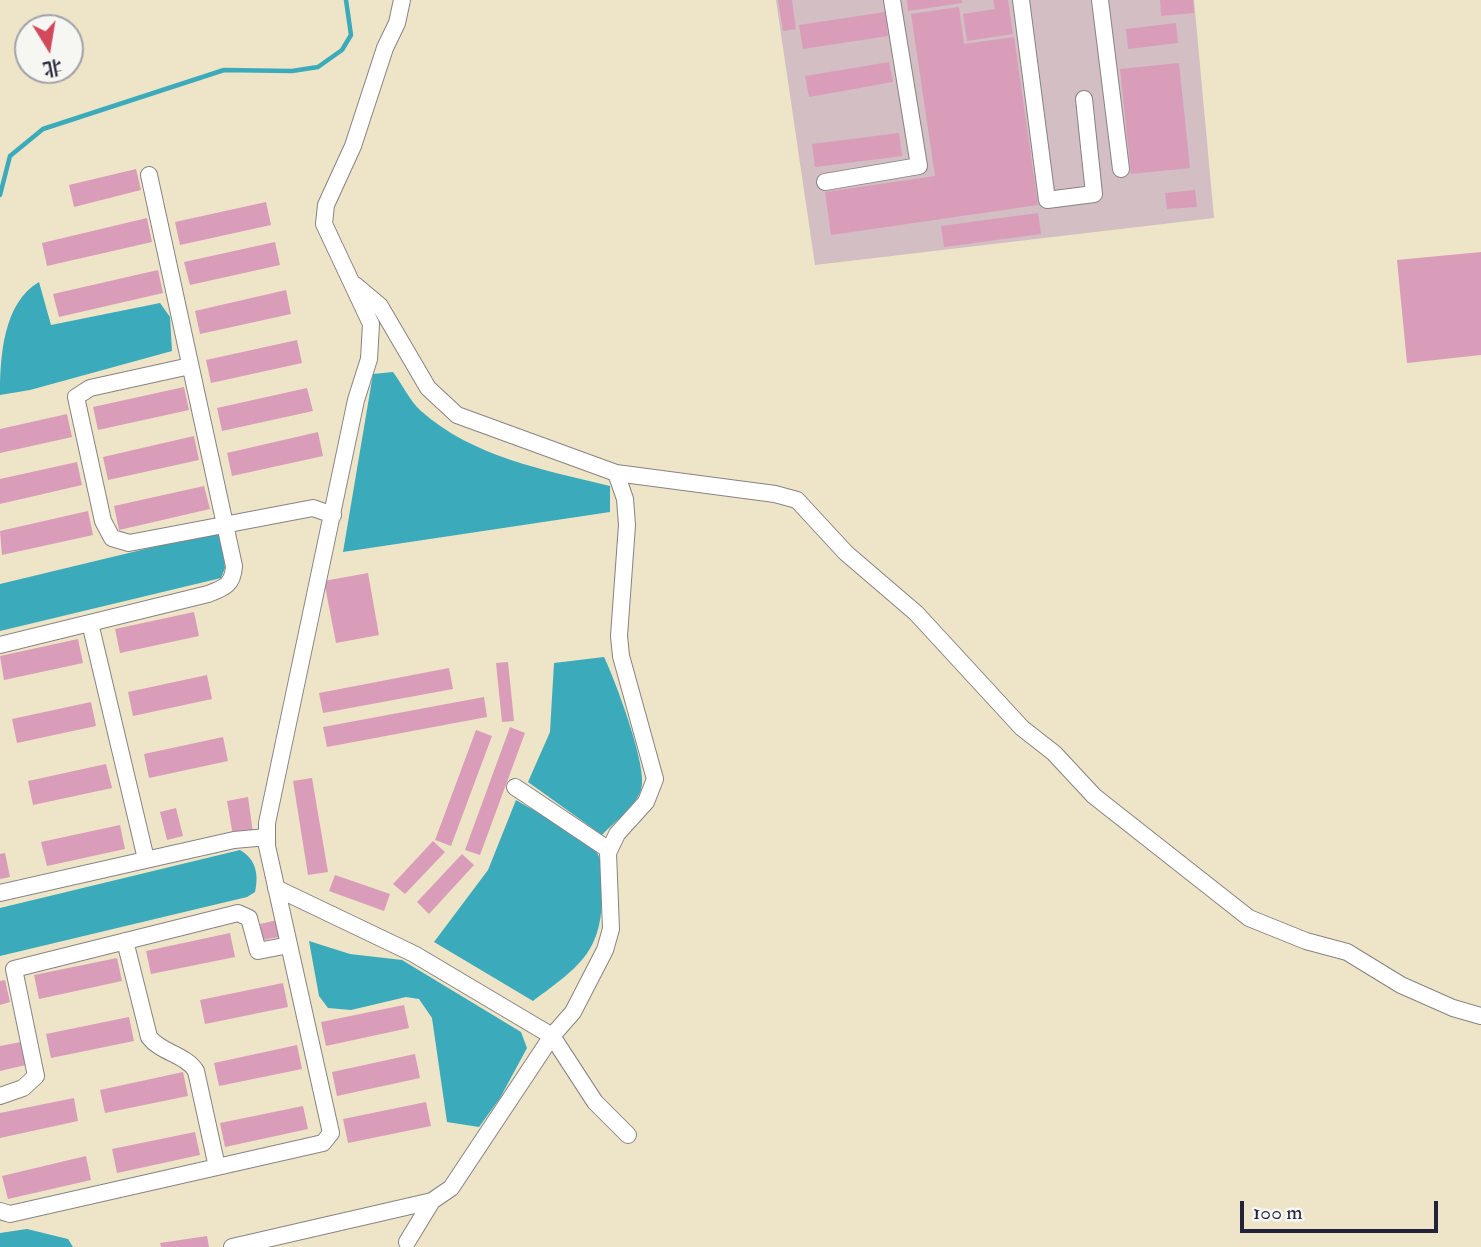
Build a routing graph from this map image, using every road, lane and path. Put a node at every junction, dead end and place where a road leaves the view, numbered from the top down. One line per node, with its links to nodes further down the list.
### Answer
1 (402, 0): 9 (street)
2 (892, 0): 8 (street)
3 (1021, 0): 5 (street)
4 (1100, 0): 6 (street)
5 (1084, 99)
6 (1121, 169)
7 (149, 175): 10 (street)
8 (825, 181)
9 (349, 280): 11 (street); 12 (street)
10 (190, 366): 13 (street); 13 (street)
11 (616, 473): 18 (street); 25 (street)
12 (333, 515): 13 (street); 17 (street)
13 (225, 524): 14 (street)
14 (90, 623): 15 (street); 19 (street)
15 (0, 645)
16 (515, 788): 18 (street)
17 (267, 837): 19 (street); 20 (street)
18 (609, 850): 26 (street)
19 (146, 859): 21 (street)
20 (276, 888): 23 (street); 26 (street)
21 (0, 893)
22 (125, 941): 23 (street); 24 (street); 29 (street)
23 (289, 945): 29 (street)
24 (7, 970): 27 (street)
25 (1481, 1016)
26 (552, 1036): 28 (street); 30 (street)
27 (0, 1096)
28 (628, 1135)
29 (217, 1167): 31 (street)
30 (432, 1201): 32 (street); 33 (street)
31 (0, 1211)
32 (407, 1242)
33 (232, 1247)

